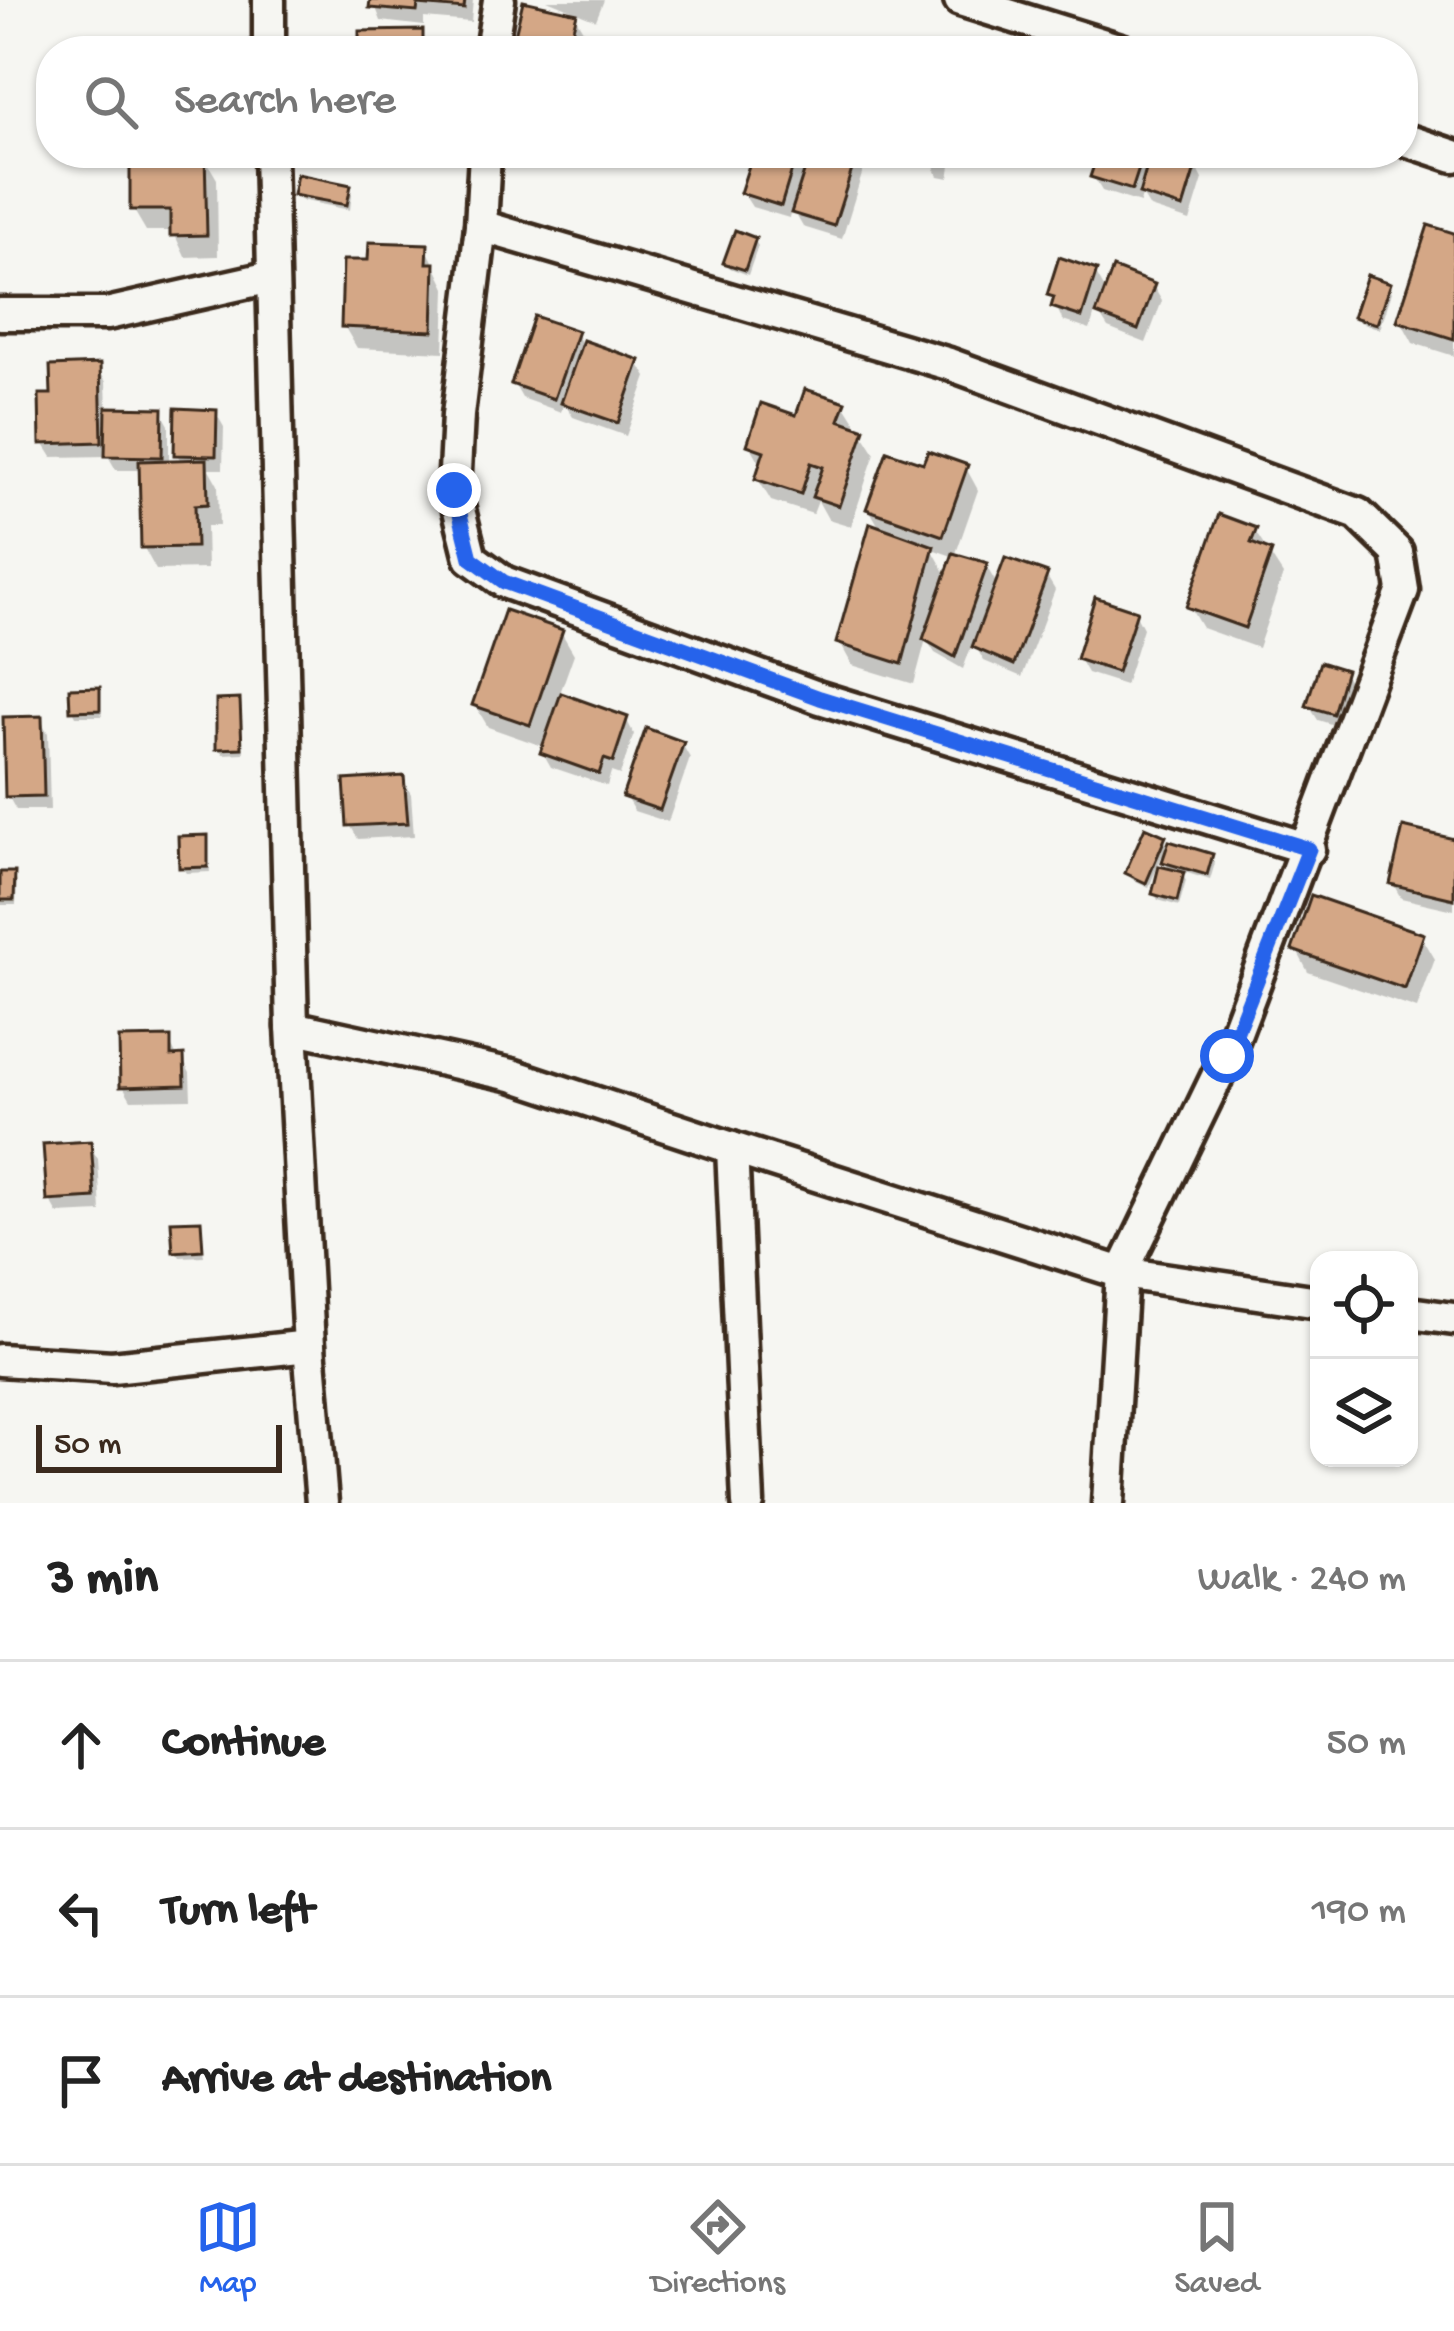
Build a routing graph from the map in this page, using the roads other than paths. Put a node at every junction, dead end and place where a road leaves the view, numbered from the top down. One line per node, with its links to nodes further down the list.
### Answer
1 (269, 0): 4 (street)
2 (499, 0): 5 (street)
3 (960, 0): 6 (street)
4 (269, 36)
5 (493, 36)
6 (1076, 36)
7 (1418, 144): 8 (street)
8 (1454, 156)
9 (270, 168): 12 (street)
10 (484, 168): 11 (street)
11 (481, 226): 14 (street); 14 (street)
12 (271, 277): 13 (street); 15 (street)
13 (0, 314)
14 (1309, 849): 17 (street)
15 (292, 1028): 16 (street); 21 (street)
16 (732, 1148): 17 (street); 24 (street)
17 (1121, 1273): 18 (street); 25 (street)
18 (1310, 1301)
19 (1418, 1314): 20 (street)
20 (1454, 1318)
21 (309, 1346): 22 (street); 23 (street)
22 (0, 1360)
23 (322, 1503)
24 (748, 1503)
25 (1108, 1503)

